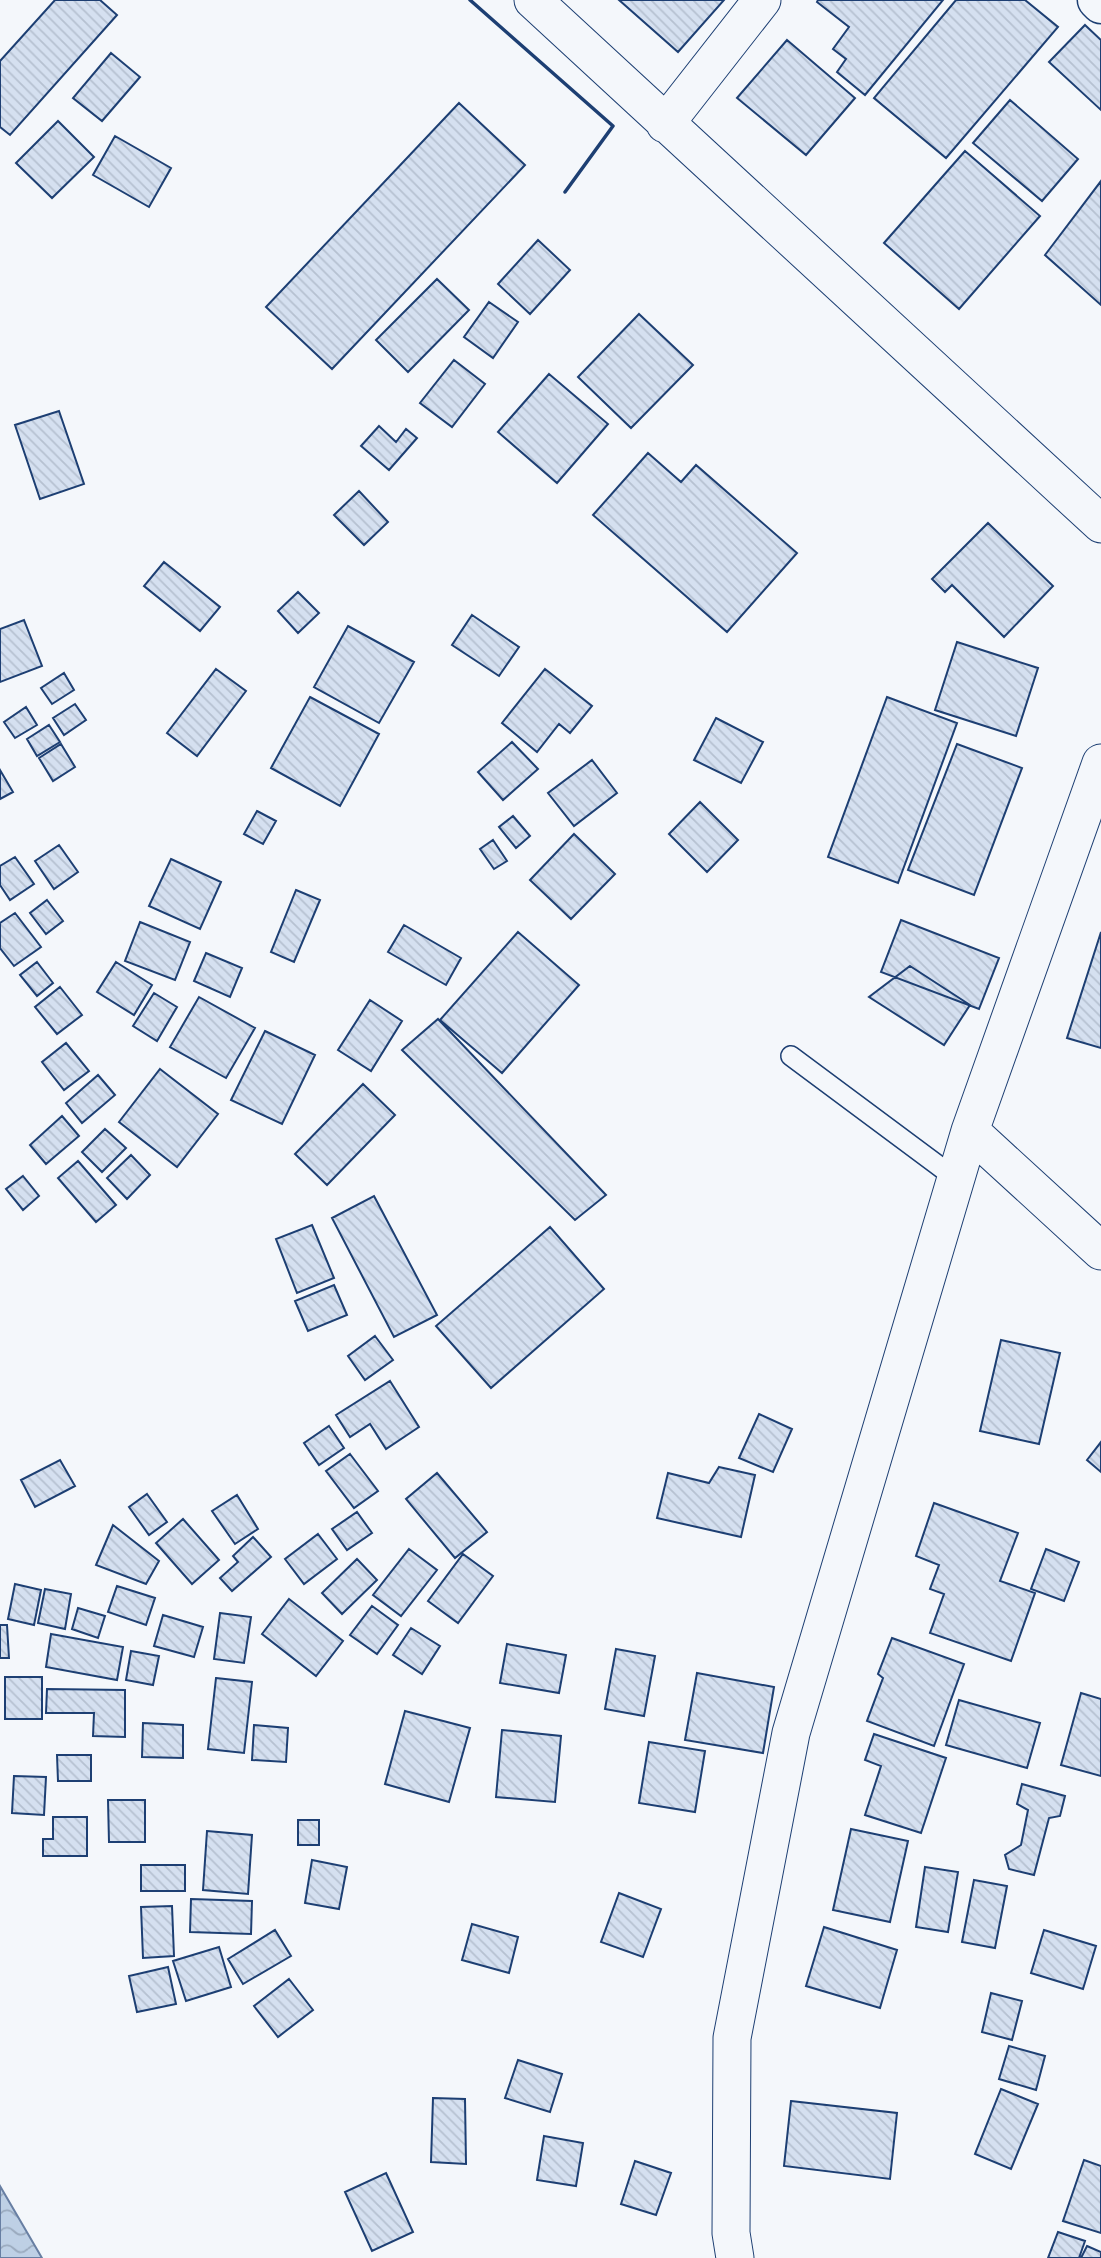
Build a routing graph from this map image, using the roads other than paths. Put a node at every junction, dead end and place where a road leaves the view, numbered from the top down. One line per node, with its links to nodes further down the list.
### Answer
1 (533, 0): 5 (street)
2 (762, 0): 5 (street)
3 (1097, 0): 4 (main road)
4 (1101, 4)
5 (665, 124): 6 (street)
6 (1101, 524)
7 (1101, 763): 9 (street)
8 (792, 1056): 10 (lane)
9 (970, 1131): 10 (street); 11 (street)
10 (955, 1178): 12 (street)
11 (1101, 1251)
12 (735, 2258)

